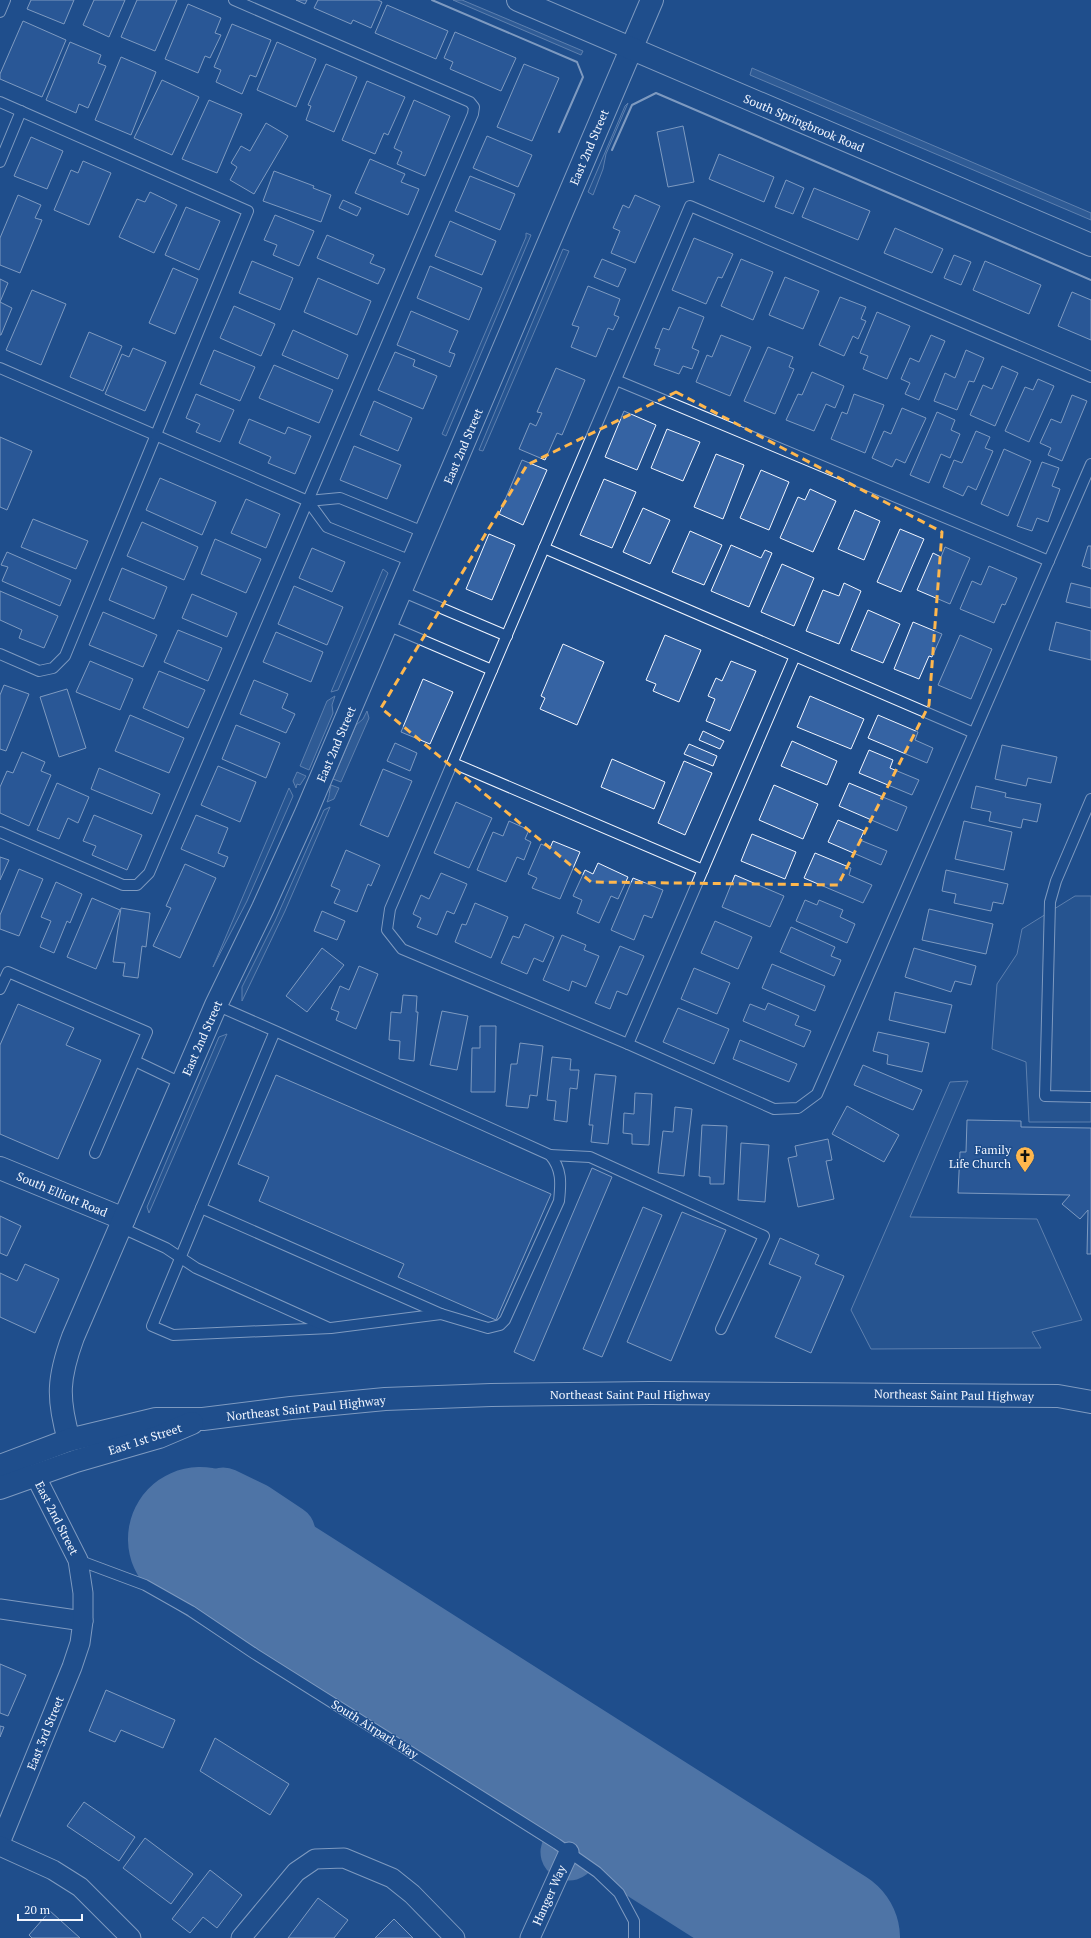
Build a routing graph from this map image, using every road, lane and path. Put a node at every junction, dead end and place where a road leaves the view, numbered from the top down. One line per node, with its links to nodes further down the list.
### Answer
1 (5, 0): 5 (lane)
2 (234, 0): 16 (lane)
3 (518, 0): 6 (main road, South Springbrook Road)
4 (652, 0): 6 (main road, East 2nd Street)
5 (0, 12)
6 (630, 48): 10 (main road, South Springbrook Road); 17 (main road, East 2nd Street)
7 (0, 102): 8 (lane)
8 (21, 111): 9 (lane); 14 (lane)
9 (0, 162)
10 (1091, 246)
11 (0, 368): 14 (lane)
12 (1091, 377): 13 (lane)
13 (616, 380): 18 (lane); 19 (lane)
14 (156, 435): 16 (lane); 24 (lane)
15 (1091, 464): 19 (lane)
16 (308, 501): 17 (lane); 20 (lane); 30 (lane)
17 (426, 533): 20 (main road, East 2nd Street)
18 (544, 548): 23 (lane); 25 (lane)
19 (1049, 561): 27 (lane)
20 (414, 562): 21 (main road, East 2nd Street)
21 (401, 591): 22 (main road, East 2nd Street); 23 (lane)
22 (387, 625): 26 (lane); 33 (main road, East 2nd Street)
23 (507, 636): 26 (lane)
24 (0, 654)
25 (795, 656): 27 (lane); 31 (lane)
26 (492, 670): 28 (lane)
27 (974, 733): 35 (lane)
28 (452, 763): 31 (lane); 35 (lane)
29 (1091, 799): 38 (lane)
30 (0, 832)
31 (703, 870): 35 (lane)
32 (0, 989): 36 (lane)
33 (216, 1005): 34 (lane); 37 (main road, East 2nd Street)
34 (275, 1031): 40 (lane); 42 (lane)
35 (628, 1044)
36 (135, 1061): 37 (lane); 39 (lane)
37 (181, 1083): 43 (main road, East 2nd Street)
38 (1091, 1097)
39 (96, 1153)
40 (550, 1155): 45 (lane); 47 (lane)
41 (0, 1168): 43 (main road, South Elliott Road)
42 (201, 1208): 44 (lane); 45 (lane)
43 (122, 1223): 44 (lane); 52 (main road, East 2nd Street)
44 (180, 1258): 46 (lane); 46 (lane)
45 (441, 1314): 46 (lane)
46 (331, 1328)
47 (721, 1329)
48 (1091, 1390): 49 (main road, Northeast Saint Paul Highway)
49 (1058, 1396): 50 (main road, Northeast Saint Paul Highway); 51 (main road, Northeast Saint Paul Highway)
50 (1091, 1402)
51 (203, 1418): 52 (main road, East 1st Street); 54 (main road, East 1st Street)
52 (69, 1440): 53 (main road, East 1st Street)
53 (0, 1466)
54 (35, 1475): 55 (main road, East 1st Street); 56 (street, East 2nd Street)
55 (0, 1488)
56 (78, 1560): 58 (street, East 2nd Street); 61 (lane, South Airpark Way)
57 (0, 1609): 58 (street)
58 (83, 1621): 59 (street, East 3rd Street)
59 (0, 1843)
60 (0, 1846): 62 (street)
61 (569, 1852): 65 (street, Hanger Way); 66 (lane, South Airpark Way)
62 (131, 1938)
63 (241, 1938): 64 (street)
64 (455, 1938)
65 (530, 1938)
66 (634, 1938)

